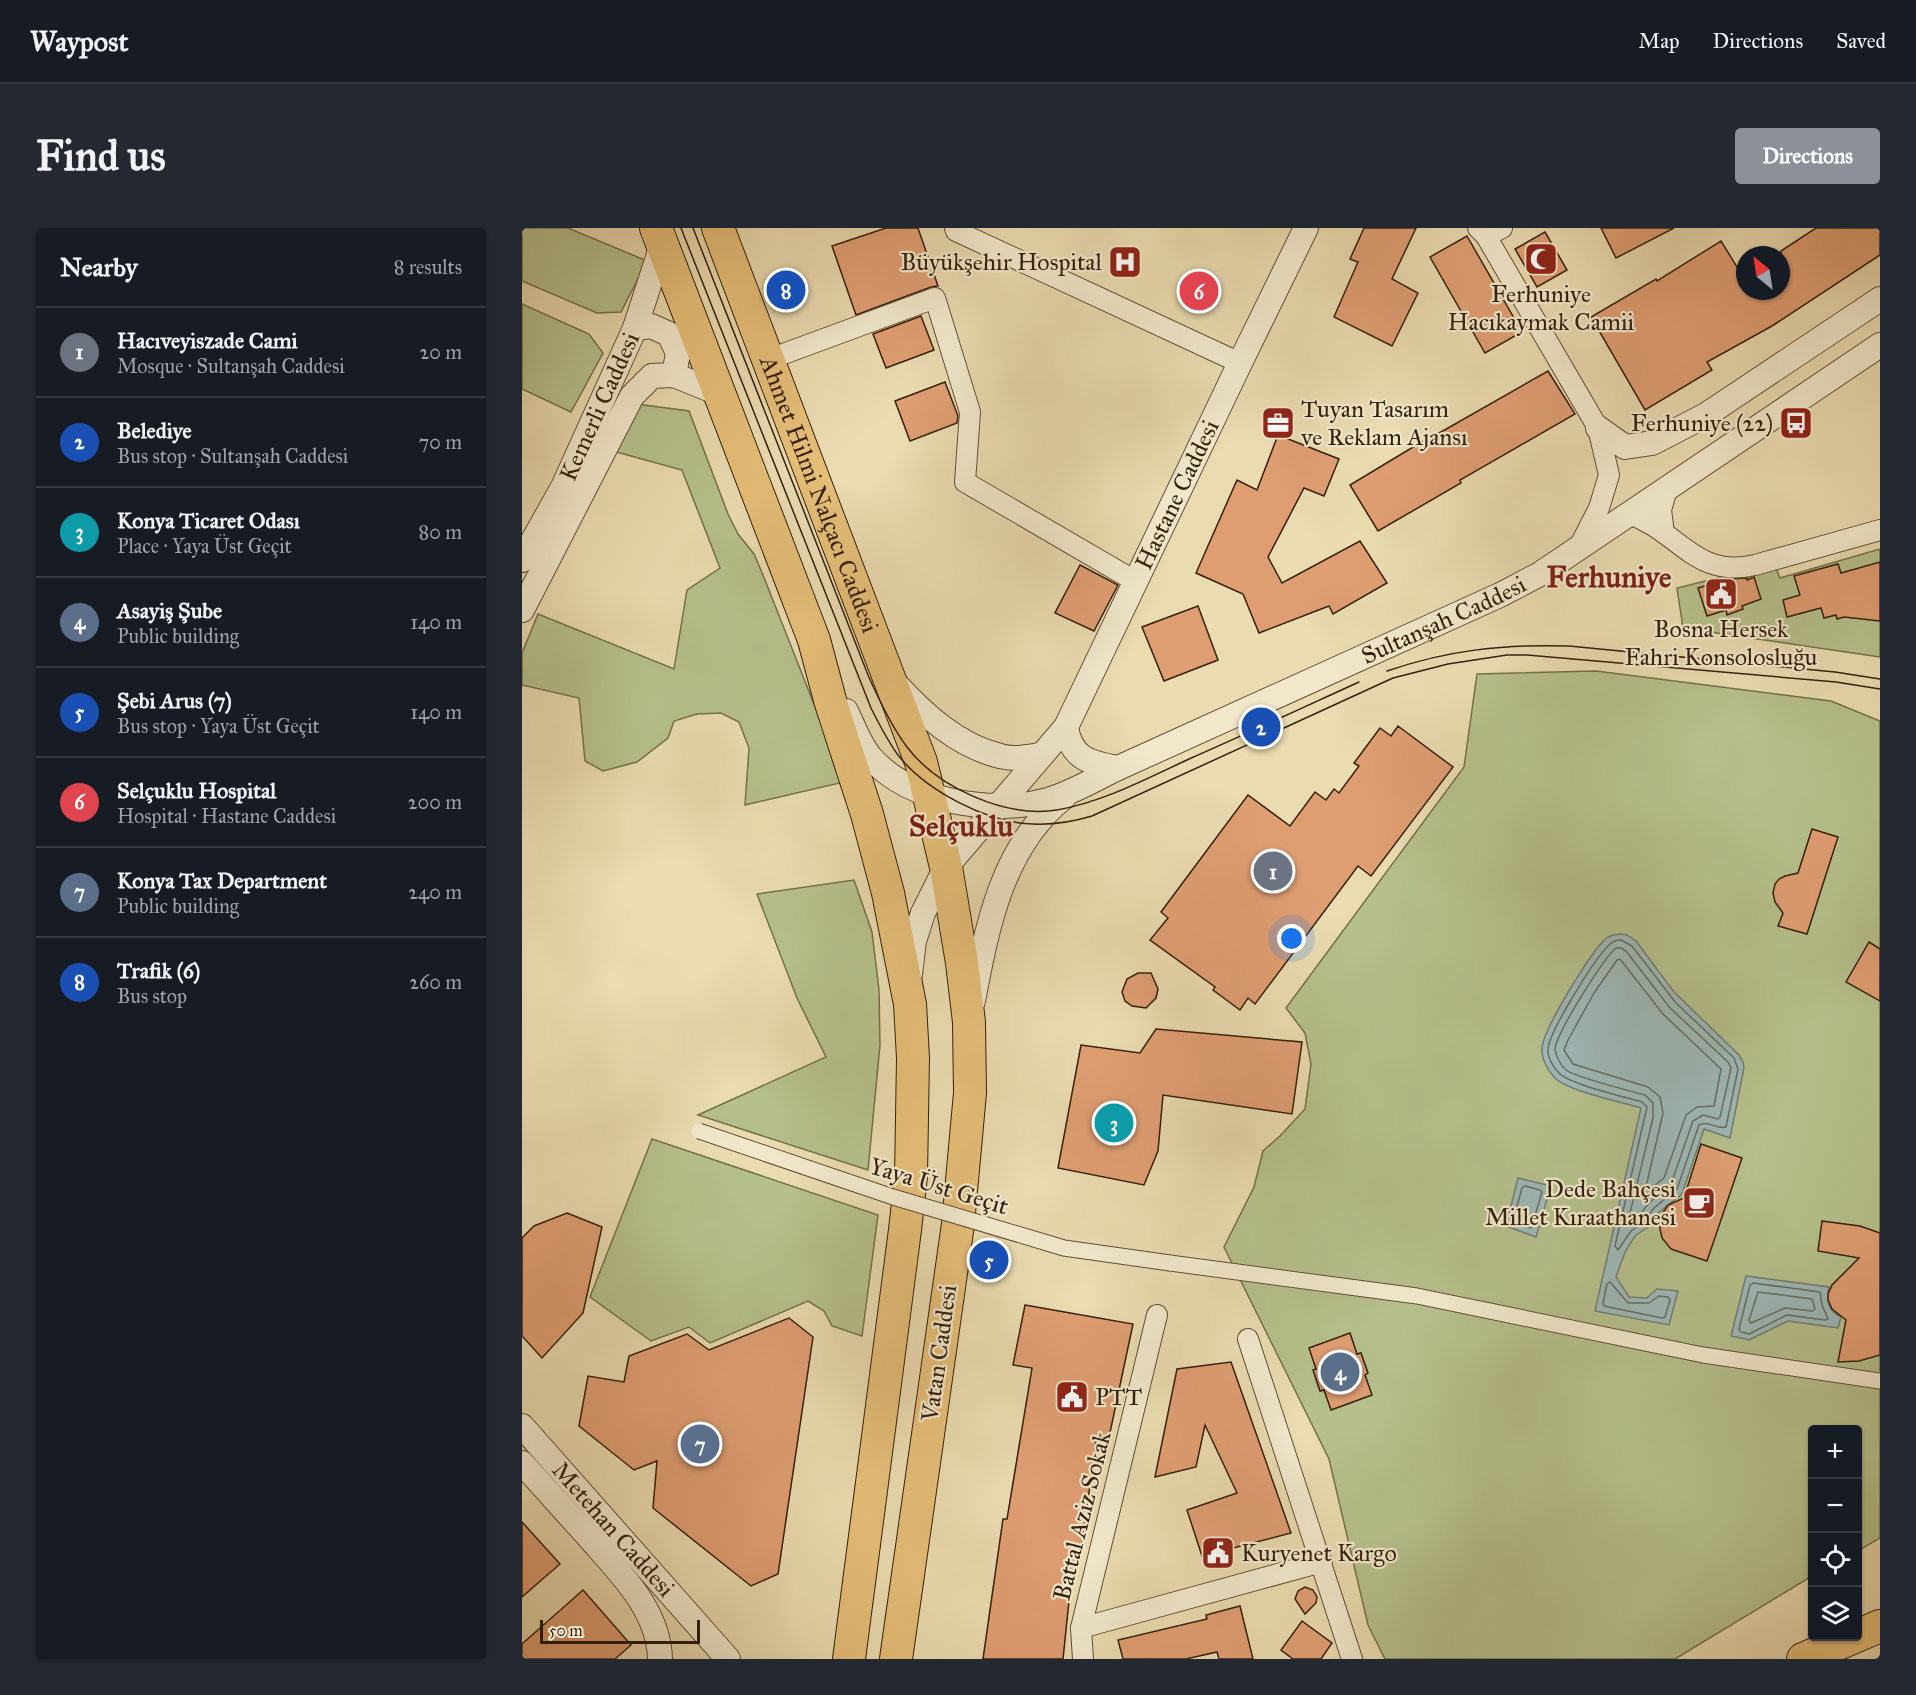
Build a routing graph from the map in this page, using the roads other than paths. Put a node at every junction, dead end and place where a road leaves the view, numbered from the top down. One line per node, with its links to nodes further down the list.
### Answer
1 (718, 228): 9 (main road, Ahmet Hilmi Nalçacı Caddesi)
2 (955, 228): 10 (street)
3 (1306, 228): 10 (street, Hastane Caddesi)
4 (1489, 231): 13 (street)
5 (659, 236): 7 (street, Kemerli Caddesi); 12 (main road)
6 (1880, 298): 13 (street)
7 (635, 328): 11 (street); 19 (street, Kemerli Caddesi)
8 (1880, 345): 14 (street, Sultanşah Caddesi)
9 (767, 360): 20 (street); 23 (main road, Ahmet Hilmi Nalçacı Caddesi)
10 (1239, 363): 20 (street, Hastane Caddesi)
11 (674, 375): 12 (street); 21 (street, Kemerli Caddesi)
12 (721, 394): 22 (main road)
13 (1598, 428): 18 (street)
14 (1667, 489): 15 (street, Sultanşah Caddesi); 17 (street)
15 (1629, 514): 17 (street); 18 (street, Sultanşah Caddesi)
16 (1880, 530): 17 (street)
17 (1664, 533)
18 (1579, 547): 26 (street, Sultanşah Caddesi)
19 (522, 560)
20 (1135, 581): 24 (street, Hastane Caddesi)
21 (522, 610)
22 (814, 640): 28 (street); 31 (main road, Vatan Caddesi)
23 (890, 678): 25 (street); 28 (main road, Ahmet Hilmi Nalçacı Caddesi)
24 (1066, 727): 25 (street, Hastane Caddesi); 26 (street)
25 (1041, 755): 29 (street, Hastane Caddesi)
26 (1118, 768): 27 (street, Sultanşah Caddesi)
27 (1073, 790): 29 (street); 32 (street)
28 (930, 795): 29 (street); 30 (main road, Vatan Caddesi)
29 (998, 806): 30 (street, Hastane Caddesi)
30 (946, 867): 31 (street, Hastane Caddesi); 32 (main road, Vatan Caddesi)
31 (910, 1004): 45 (main road, Vatan Caddesi)
32 (969, 1022): 47 (main road, Vatan Caddesi)
33 (699, 1131): 36 (street, Yaya Üst Geçit, bridge)
34 (1157, 1315): 41 (street, Battal Aziz Sokak)
35 (1248, 1340): 39 (street)
36 (1880, 1381)
37 (522, 1426): 46 (street, Metehan Caddesi)
38 (522, 1463): 44 (street, Metehan Caddesi)
39 (1322, 1562): 41 (street); 49 (street)
40 (1880, 1626): 43 (main road)
41 (1081, 1628): 48 (street, Battal Aziz Sokak)
42 (1880, 1645): 43 (street)
43 (1838, 1646): 50 (main road)
44 (660, 1651)
45 (848, 1655)
46 (728, 1659)
47 (896, 1659)
48 (1083, 1659)
49 (1352, 1659)
50 (1803, 1659)

